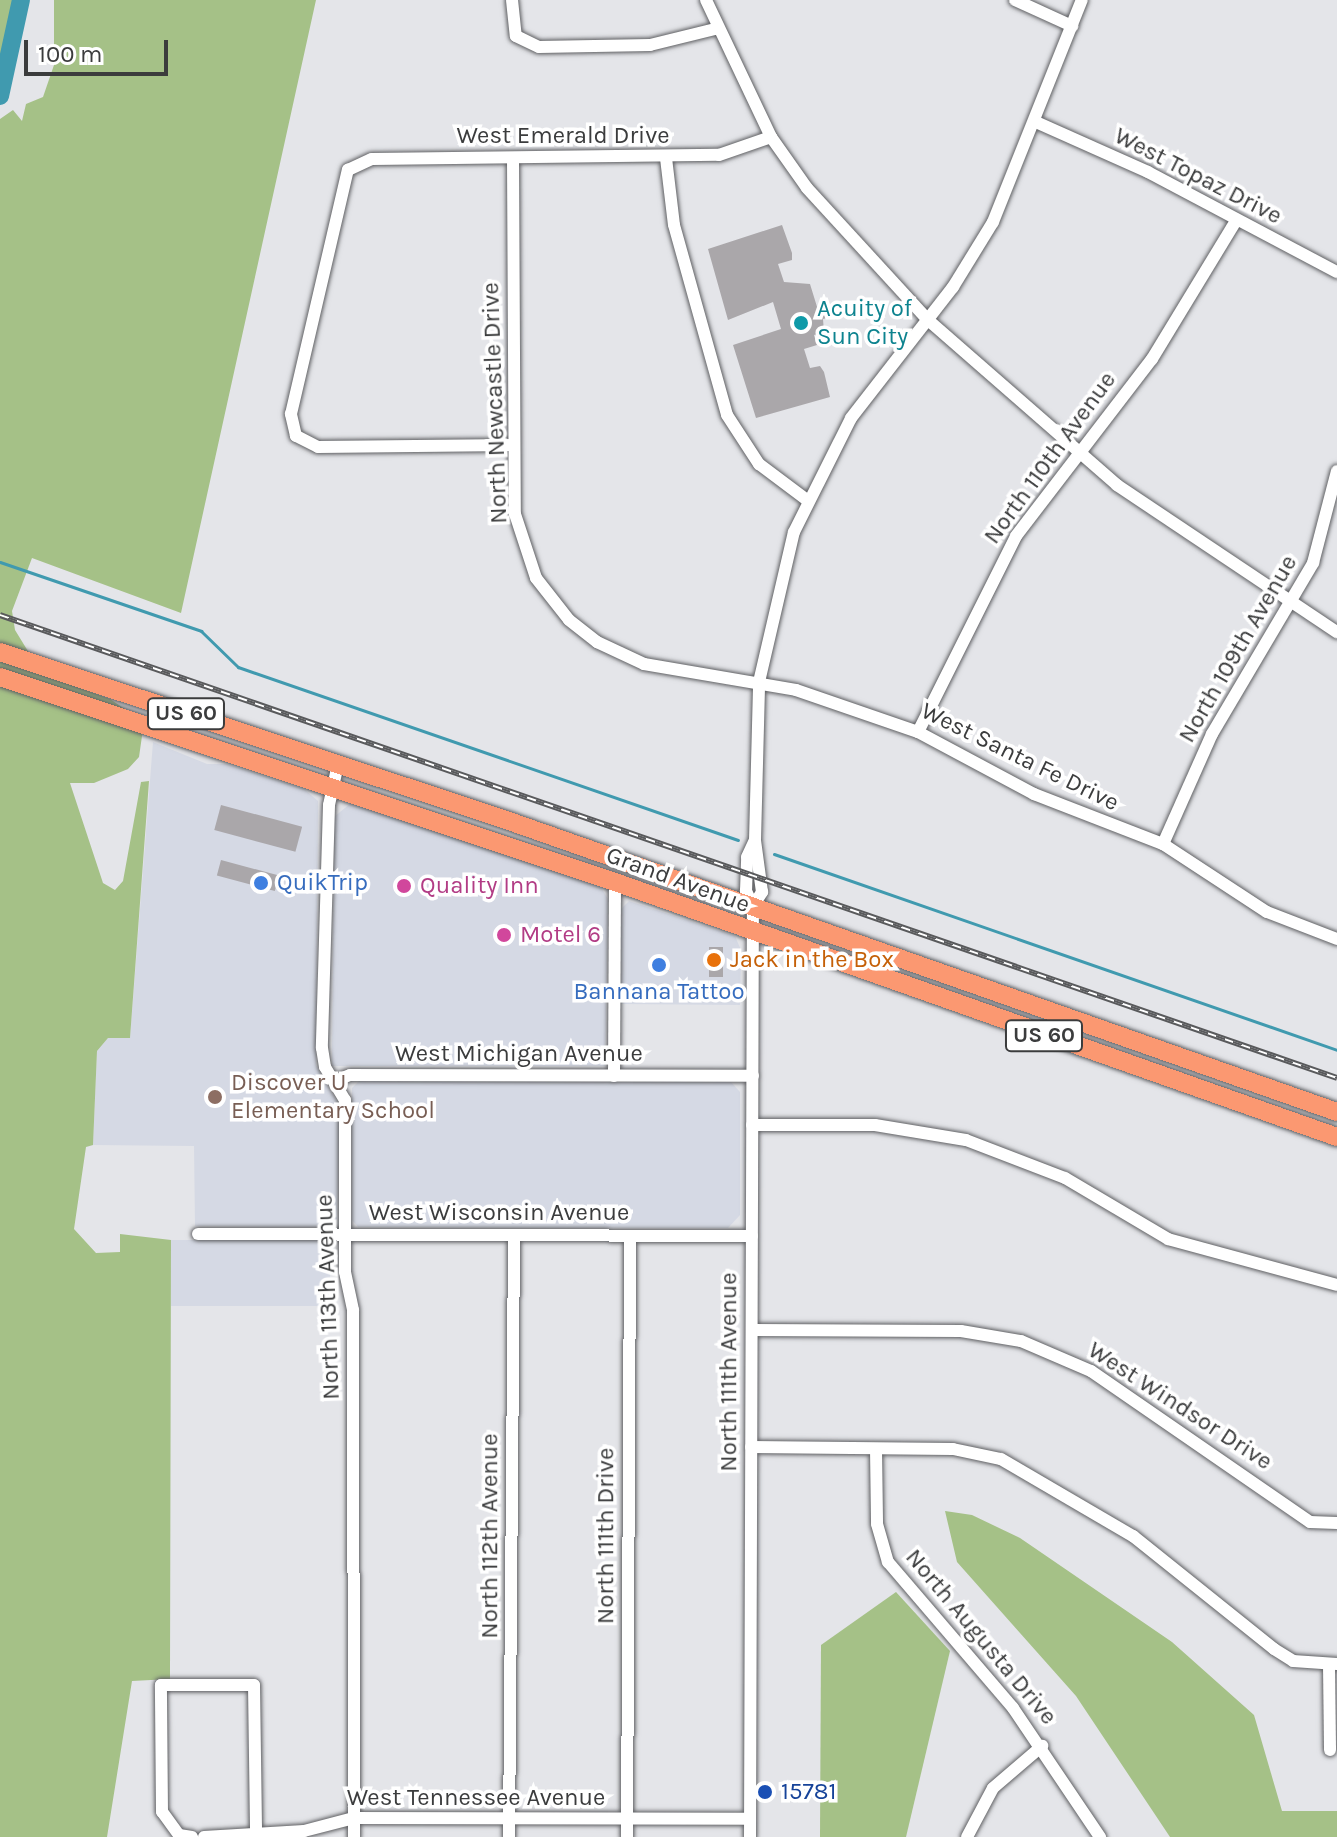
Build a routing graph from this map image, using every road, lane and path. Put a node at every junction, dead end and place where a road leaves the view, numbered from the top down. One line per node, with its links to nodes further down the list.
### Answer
1 (512, 0): 6 (street)
2 (706, 0): 6 (street)
3 (1015, 0): 5 (street)
4 (1082, 0): 5 (street, North 111th Avenue)
5 (1072, 26): 7 (street, North 111th Avenue)
6 (715, 29): 8 (street)
7 (1038, 123): 11 (street, West Topaz Drive); 13 (street, North 111th Avenue)
8 (771, 137): 9 (street, West Emerald Drive); 13 (street)
9 (666, 158): 10 (street, West Emerald Drive); 17 (street)
10 (513, 160): 14 (street, North Newcastle Drive); 14 (street, West Emerald Drive)
11 (1236, 221): 12 (street, West Topaz Drive); 15 (street, North 110th Avenue)
12 (1337, 272)
13 (928, 320): 15 (street); 17 (street, North 111th Avenue)
14 (513, 445): 22 (street, North Newcastle Drive)
15 (1079, 455): 18 (street); 23 (street, North 110th Avenue)
16 (1337, 471): 18 (street, North 109th Avenue)
17 (807, 500): 22 (street, North 111th Avenue)
18 (1291, 605): 19 (street); 26 (street, North 109th Avenue)
19 (1337, 632)
20 (0, 652): 24 (highway, Grand Avenue / US 60)
21 (0, 677): 25 (highway, Grand Avenue / US 60)
22 (759, 682): 23 (street, West Santa Fe Drive); 28 (street, North 111th Avenue)
23 (918, 732): 26 (street, West Santa Fe Drive)
24 (338, 764): 25 (street, North 113th Avenue); 28 (highway, Grand Avenue / US 60)
25 (331, 785): 27 (highway, Grand Avenue / US 60); 33 (street, North 113th Avenue)
26 (1163, 844): 30 (street, West Santa Fe Drive)
27 (615, 882): 29 (highway, Grand Avenue / US 60); 31 (street)
28 (753, 906): 29 (street, North 111th Avenue); 34 (highway, Grand Avenue / US 60)
29 (753, 932): 32 (street, North 111th Avenue); 36 (highway, Grand Avenue / US 60)
30 (1337, 939)
31 (614, 1076): 32 (street, West Michigan Avenue); 33 (street, West Michigan Avenue)
32 (753, 1076): 35 (street, North 111th Avenue)
33 (335, 1081): 38 (street, North 113th Avenue)
34 (1337, 1112)
35 (752, 1125): 41 (street, North 111th Avenue); 42 (street)
36 (1337, 1137)
37 (198, 1234): 38 (street, West Wisconsin Avenue)
38 (346, 1235): 39 (street, West Wisconsin Avenue); 50 (street, North 113th Avenue)
39 (514, 1235): 40 (street, West Wisconsin Avenue); 51 (street, North 112th Avenue)
40 (630, 1236): 41 (street, West Wisconsin Avenue); 52 (street, North 111th Drive)
41 (752, 1236): 43 (street, North 111th Avenue)
42 (1337, 1285)
43 (752, 1330): 44 (street, North 111th Avenue); 46 (street, West Windsor Drive)
44 (751, 1447): 45 (street); 53 (street, North 111th Avenue)
45 (876, 1449): 47 (street); 48 (street, North Augusta Drive)
46 (1337, 1523)
47 (1333, 1665): 49 (street)
48 (1042, 1746): 61 (street); 62 (street, North Augusta Drive)
49 (1330, 1750)
50 (354, 1818): 51 (street, West Tennessee Avenue); 54 (street, West Tennessee Avenue); 57 (street, North 113th Avenue)
51 (509, 1818): 52 (street, West Tennessee Avenue); 58 (street, North 112th Avenue)
52 (627, 1819): 53 (street, West Tennessee Avenue); 59 (street, North 111th Drive)
53 (750, 1819): 60 (street, North 111th Avenue)
54 (256, 1835): 55 (street); 56 (street, West Tennessee Avenue)
55 (192, 1837)
56 (204, 1837)
57 (354, 1837)
58 (509, 1837)
59 (627, 1837)
60 (750, 1837)
61 (967, 1837)
62 (1100, 1837)

